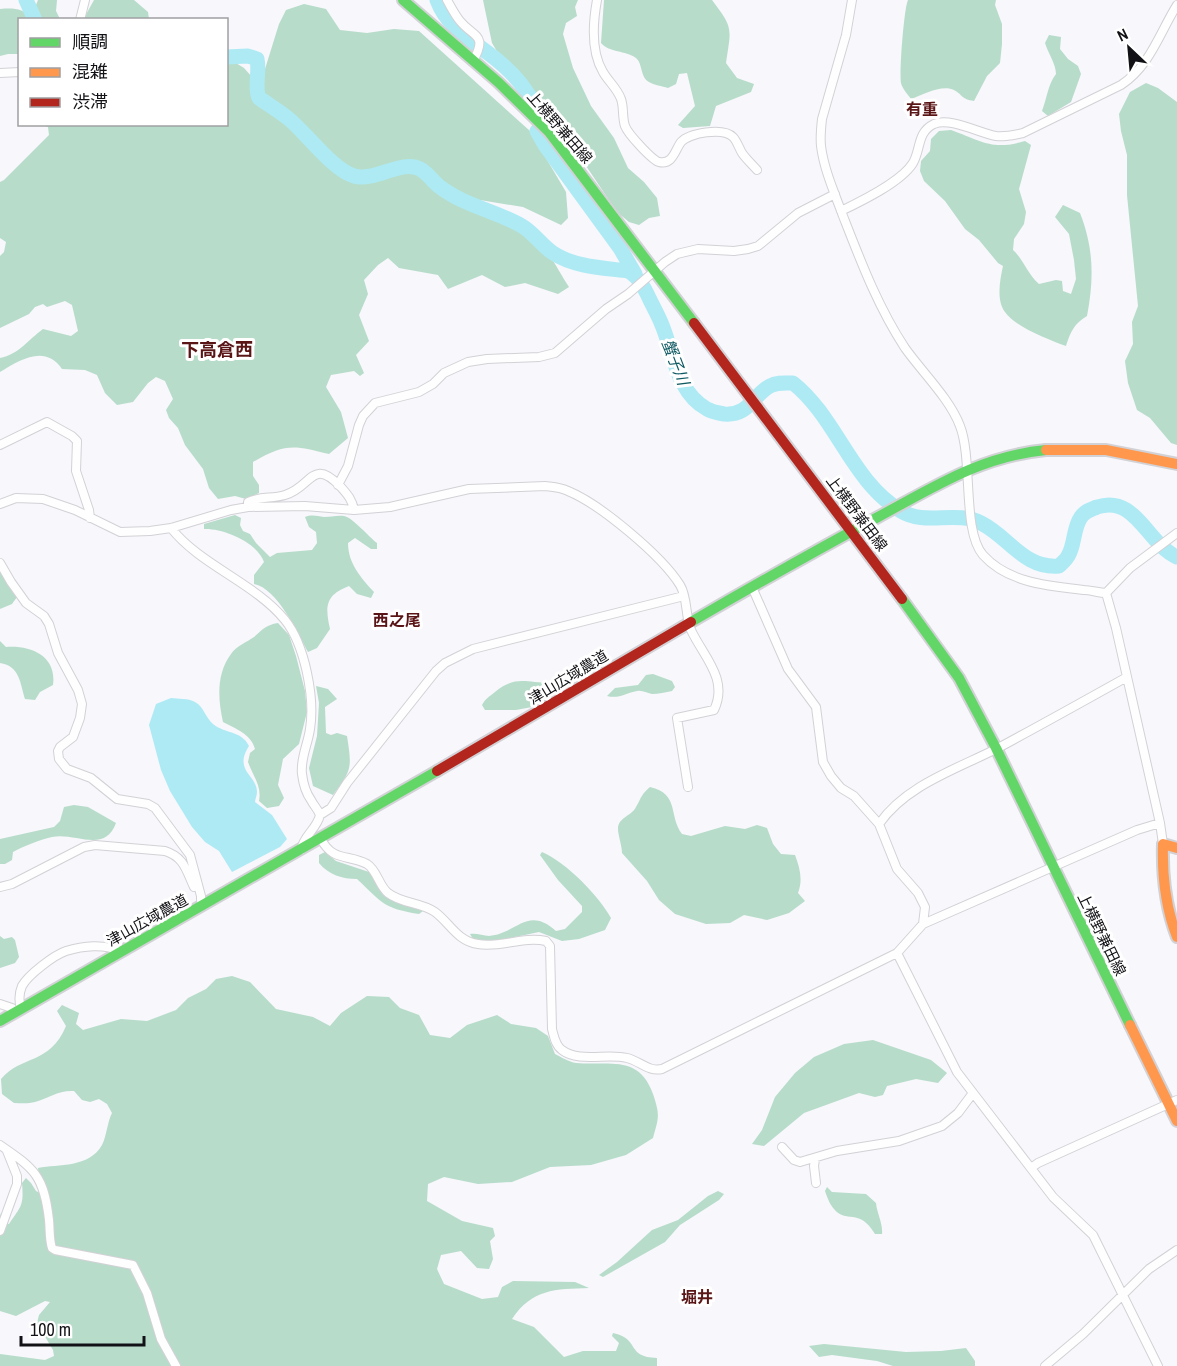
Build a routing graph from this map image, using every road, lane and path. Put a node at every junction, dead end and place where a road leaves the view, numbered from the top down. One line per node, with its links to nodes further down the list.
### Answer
1 (85, 0): 7 (street)
2 (403, 0): 8 (main road, 上横野兼田線)
3 (447, 0): 8 (street)
4 (597, 0): 11 (street)
5 (852, 0): 12 (street)
6 (1177, 5): 13 (street)
7 (80, 18)
8 (475, 58): 14 (main road, 上横野兼田線)
9 (18, 72): 10 (street)
10 (0, 73)
11 (757, 170)
12 (835, 194): 13 (street); 14 (street)
13 (842, 212): 17 (street)
14 (655, 270): 18 (street); 24 (main road, 上横野兼田線)
15 (0, 445): 22 (street)
16 (1177, 464): 17 (main road, 津山広域農道)
17 (967, 470): 24 (main road, 津山広域農道); 28 (street)
18 (338, 484): 20 (street); 21 (street)
19 (0, 504): 22 (street)
20 (248, 507): 21 (street); 23 (street)
21 (354, 510): 29 (street)
22 (90, 518): 23 (street)
23 (171, 528): 34 (street)
24 (851, 531): 27 (main road, 津山広域農道); 32 (main road, 上横野兼田線)
25 (1176, 536): 28 (street)
26 (0, 563): 43 (street)
27 (752, 587): 30 (main road, 津山広域農道); 36 (street)
28 (1106, 593): 31 (street)
29 (684, 596): 30 (street); 34 (street)
30 (689, 623): 33 (street); 37 (main road, 津山広域農道)
31 (1127, 677): 32 (street); 35 (street)
32 (996, 748): 36 (street); 41 (main road, 上横野兼田線)
33 (688, 787)
34 (320, 815): 40 (street)
35 (1161, 823): 38 (street); 41 (street)
36 (879, 824): 44 (street)
37 (321, 839): 40 (main road, 津山広域農道); 47 (street)
38 (1163, 844): 39 (main road); 45 (main road)
39 (1177, 848)
40 (301, 850): 43 (main road, 津山広域農道)
41 (1053, 866): 44 (street); 52 (main road, 上横野兼田線)
42 (0, 887): 43 (street)
43 (202, 903): 46 (main road, 津山広域農道)
44 (923, 924): 47 (street)
45 (1177, 937)
46 (121, 952): 49 (main road, 津山広域農道); 49 (street)
47 (897, 953): 51 (street)
48 (0, 1004): 49 (street)
49 (18, 1011): 50 (main road, 津山広域農道)
50 (0, 1021)
51 (973, 1094): 56 (street); 57 (street)
52 (1173, 1102): 53 (main road, 上横野兼田線); 57 (street)
53 (1177, 1121)
54 (782, 1147): 56 (street)
55 (4, 1148): 59 (street); 62 (street)
56 (815, 1159): 58 (street)
57 (1031, 1168): 61 (street)
58 (816, 1183)
59 (0, 1231)
60 (1177, 1250): 61 (street)
61 (1121, 1294): 63 (street); 64 (street)
62 (176, 1366)
63 (1045, 1366)
64 (1158, 1366)

